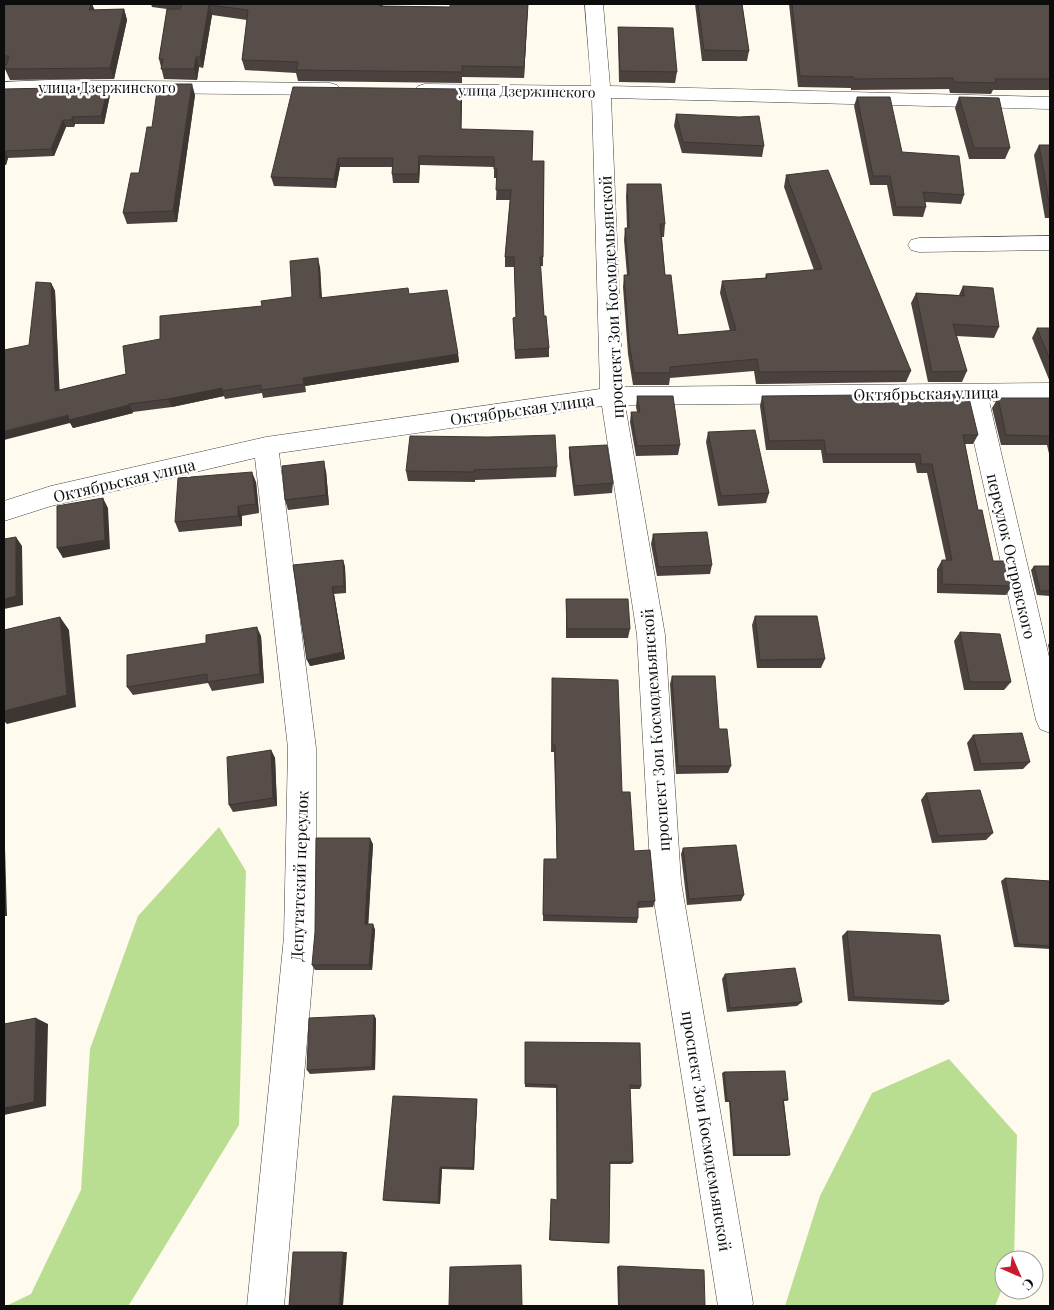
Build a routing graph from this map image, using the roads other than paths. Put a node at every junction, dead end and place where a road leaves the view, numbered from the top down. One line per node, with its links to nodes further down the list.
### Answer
1 (594, 4): 5 (street, проспект Зои Космодемьянской)
2 (4, 88): 3 (street, улица Дзержинского)
3 (345, 89)
4 (404, 90): 5 (street, улица Дзержинского)
5 (601, 92): 6 (street, улица Дзержинского); 11 (street, проспект Зои Космодемьянской)
6 (1050, 103)
7 (1050, 243): 8 (street)
8 (919, 245)
9 (1050, 392): 10 (street, Октябрьская улица)
10 (975, 393): 11 (street, Октябрьская улица); 14 (street, переулок Островского)
11 (612, 396): 12 (street, Октябрьская улица); 15 (street, проспект Зои Космодемьянской)
12 (266, 446): 13 (street, Октябрьская улица); 16 (street, Депутатский переулок)
13 (4, 511)
14 (1050, 720)
15 (735, 1303)
16 (265, 1306)

